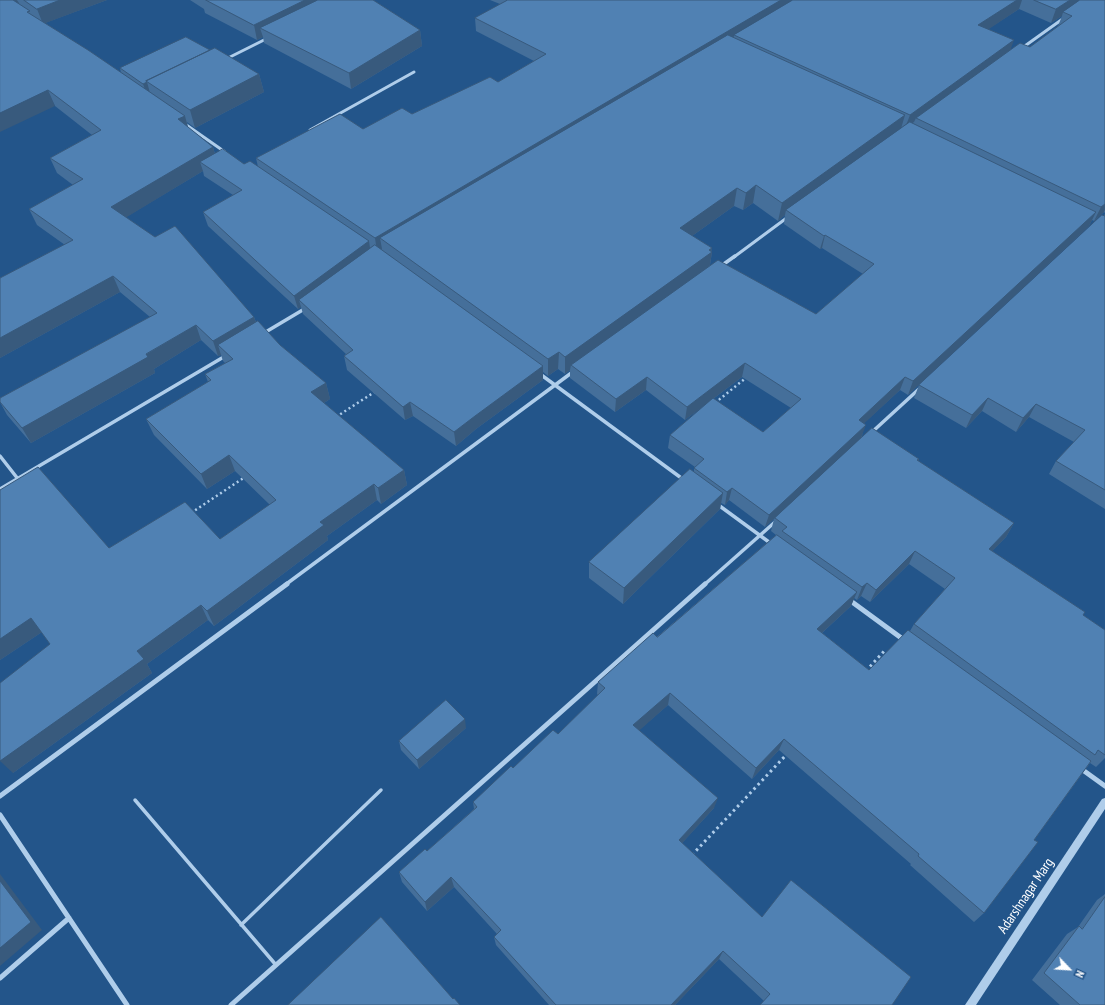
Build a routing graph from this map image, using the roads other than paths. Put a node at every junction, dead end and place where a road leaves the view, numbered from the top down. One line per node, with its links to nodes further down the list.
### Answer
1 (1070, 14): 3 (street)
2 (274, 35): 4 (street)
3 (1019, 50)
4 (225, 60)
5 (414, 72): 7 (street)
6 (180, 121): 8 (street)
7 (306, 132)
8 (232, 157)
9 (791, 215): 10 (street)
10 (714, 270)
11 (307, 307): 12 (street)
12 (260, 336)
13 (233, 352): 20 (street)
14 (580, 367): 16 (street)
15 (536, 372): 16 (street)
16 (555, 385): 21 (street); 32 (street)
17 (922, 386): 18 (street)
18 (865, 439)
19 (0, 456): 20 (street)
20 (18, 479): 22 (street)
21 (688, 482)
22 (0, 488)
23 (712, 500): 25 (street)
24 (778, 520): 25 (street)
25 (761, 536): 26 (street); 38 (street)
26 (780, 549)
27 (842, 595): 28 (street)
28 (911, 645)
29 (1074, 764): 30 (street)
30 (1105, 786)
31 (381, 790): 37 (lane)
32 (0, 796)
33 (135, 800): 37 (lane)
34 (1105, 802): 42 (street, Adarshnagar Marg)
35 (0, 815): 36 (street)
36 (69, 918): 39 (street); 40 (street)
37 (241, 925): 38 (lane)
38 (276, 966): 41 (street)
39 (0, 978)
40 (127, 1005)
41 (231, 1005)
42 (970, 1005)

